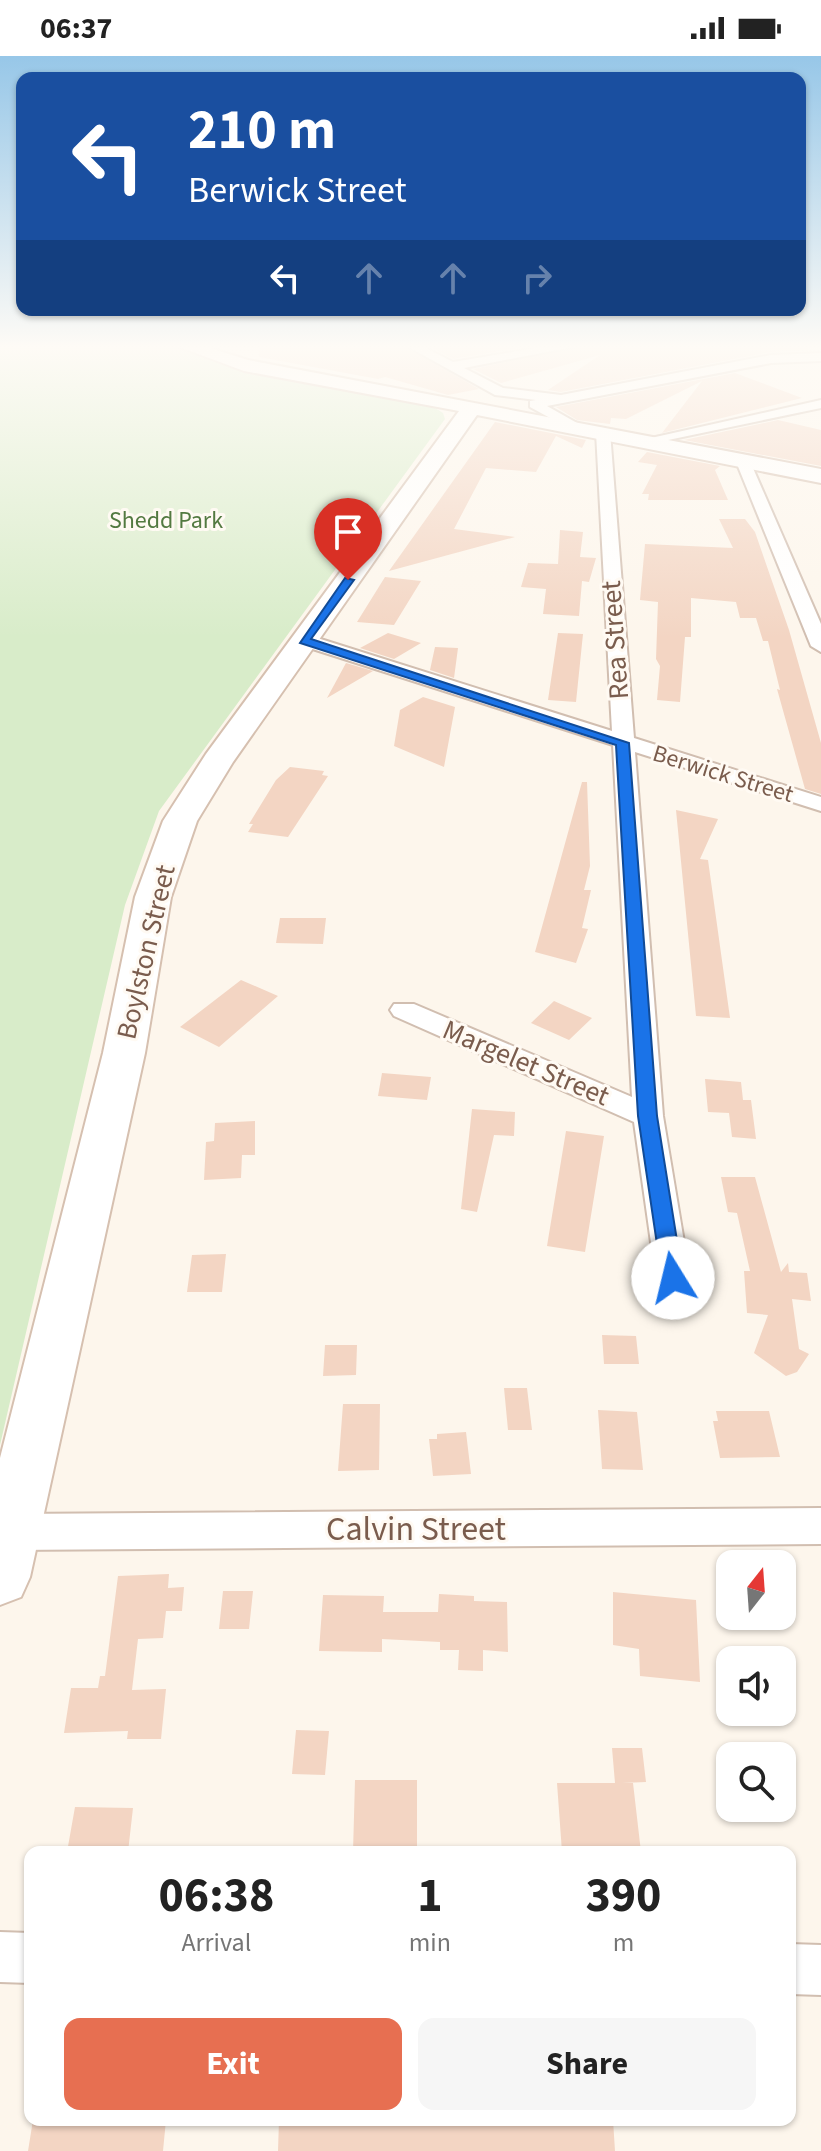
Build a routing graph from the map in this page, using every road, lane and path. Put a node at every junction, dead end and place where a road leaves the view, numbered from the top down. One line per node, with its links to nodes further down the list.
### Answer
1 (454, 443): 6 (main road, Boylston Street)
2 (604, 443): 8 (street, Rea Street)
3 (663, 443): 4 (main road)
4 (742, 459): 5 (main road); 7 (street)
5 (821, 476)
6 (304, 640): 8 (street, Berwick Street); 14 (main road, Boylston Street)
7 (821, 646)
8 (622, 743): 9 (street, Berwick Street); 11 (street, Rea Street)
9 (821, 804)
10 (404, 1010): 11 (street, Margelet Street)
11 (648, 1116): 12 (street, Rea Street)
12 (673, 1278)
13 (821, 1526): 14 (street, Calvin Street)
14 (11, 1532): 15 (main road, Boylston Street)
15 (0, 1577)
16 (0, 1957): 17 (street)
17 (24, 1958)
18 (796, 1969): 19 (street)
19 (821, 1970)

